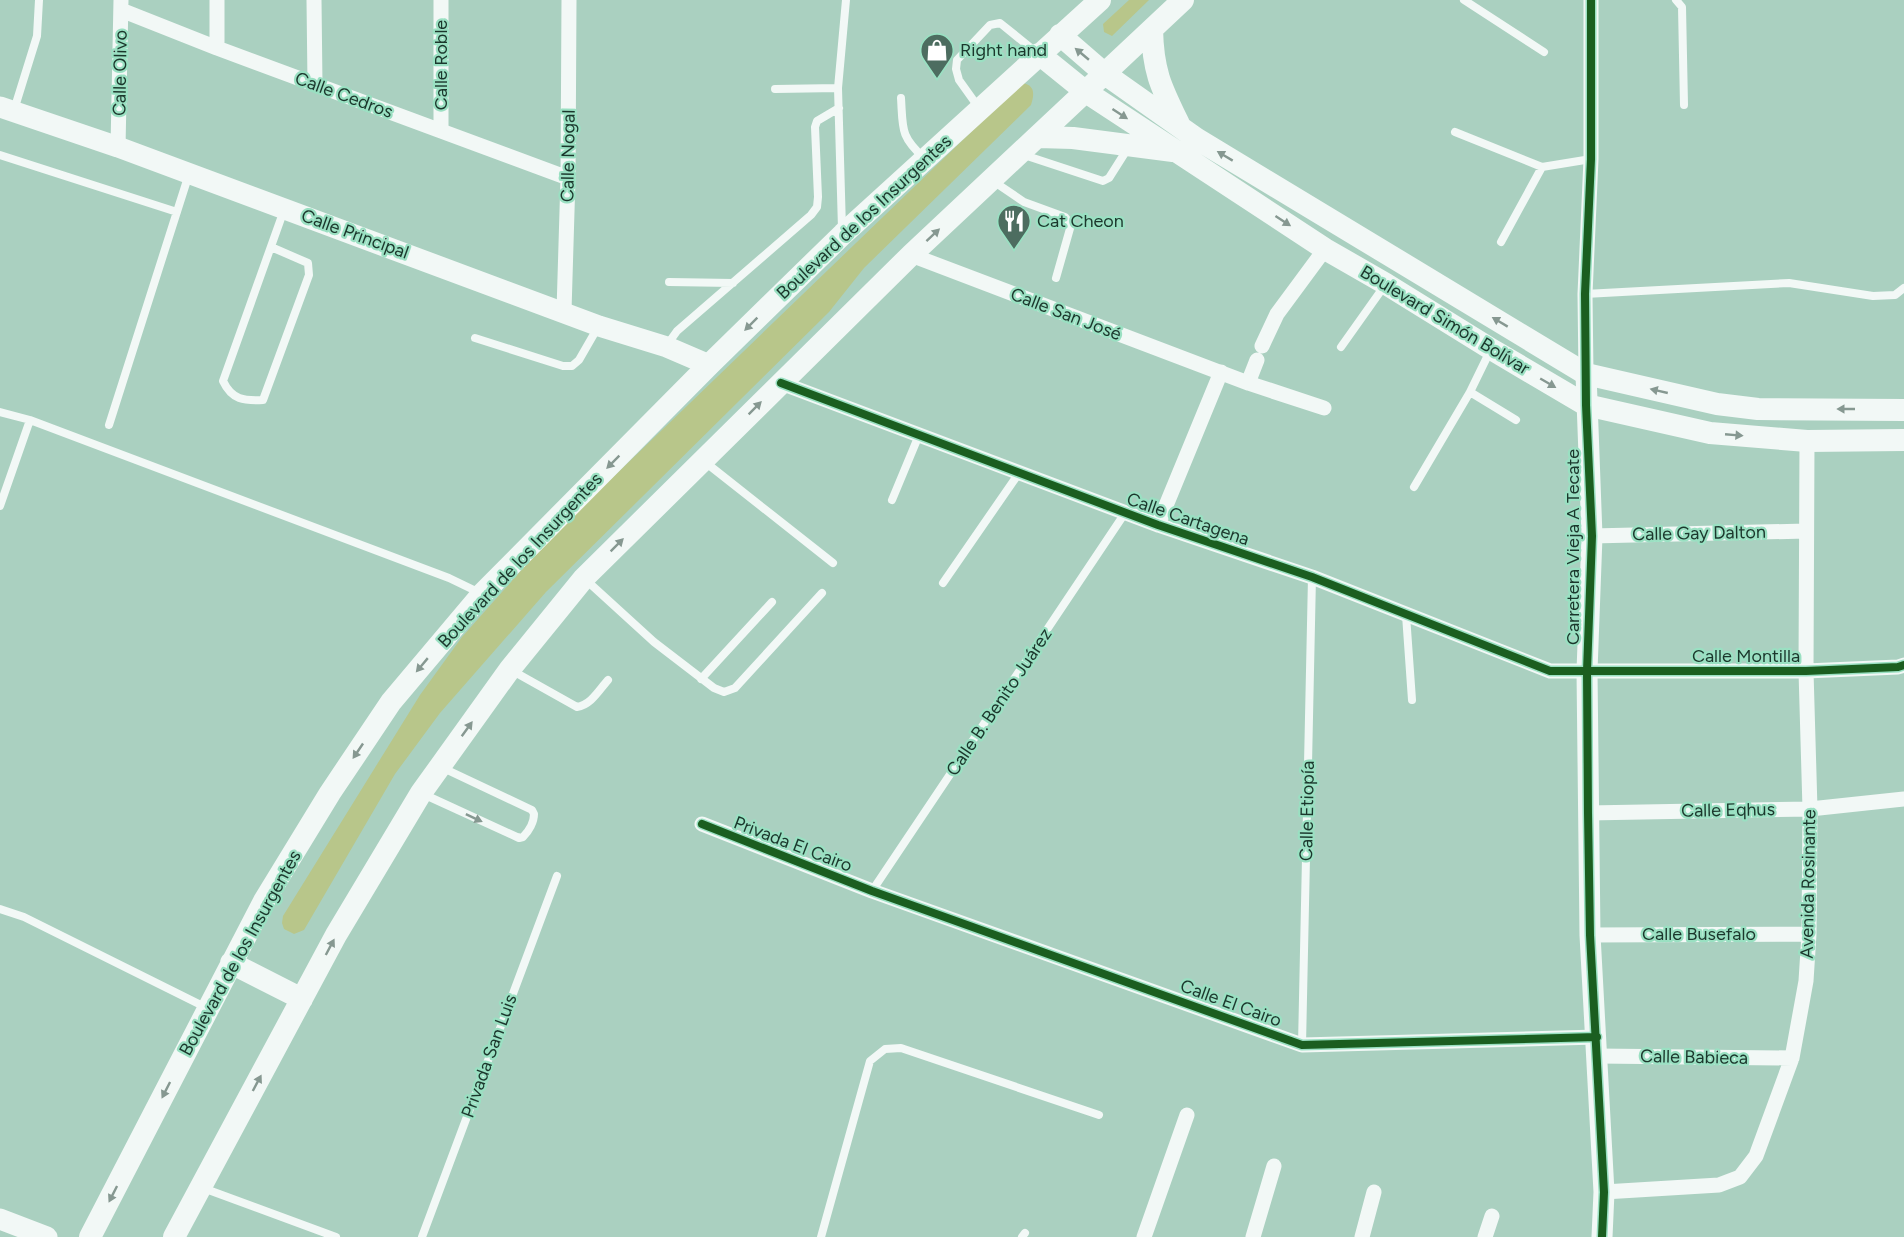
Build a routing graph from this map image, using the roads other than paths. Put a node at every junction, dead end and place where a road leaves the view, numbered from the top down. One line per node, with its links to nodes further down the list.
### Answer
1 (39, 0): 26 (lane)
2 (217, 0): 15 (street)
3 (314, 0): 19 (street)
4 (441, 0): 29 (street, Calle Roble)
5 (569, 0): 41 (street, Calle Nogal)
6 (846, 0): 20 (lane)
7 (1100, 0): 14 (main road, Boulevard de los Insurgentes)
8 (1183, 0): 13 (main road)
9 (1464, 0): 16 (lane)
10 (1591, 0): 38 (street, Carretera Vieja A Tecate)
11 (1676, 0): 24 (lane)
12 (121, 5): 15 (street, Calle Cedros); 32 (street, Calle Olivo)
13 (1152, 29): 18 (main road); 28 (main road)
14 (1060, 35): 17 (main road, Boulevard de los Insurgentes); 18 (main road, Boulevard Simón Bolívar, one-way to 14)
15 (218, 48): 19 (street, Calle Cedros)
16 (1544, 52)
17 (1039, 54): 22 (main road, Boulevard Simón Bolívar); 27 (main road, Boulevard de los Insurgentes); 27 (lane)
18 (1105, 74): 22 (main road); 28 (main road, Boulevard Simón Bolívar)
19 (315, 84): 29 (street, Calle Cedros)
20 (838, 88): 21 (lane); 25 (lane)
21 (775, 89)
22 (1086, 92): 31 (main road); 34 (main road, Boulevard Simón Bolívar, one-way to 34)
23 (901, 98): 37 (lane)
24 (1684, 105)
25 (839, 108): 45 (lane); 52 (lane)
26 (7, 109): 32 (street, Calle Principal)
27 (980, 109): 37 (main road, Boulevard de los Insurgentes)
28 (1181, 129): 64 (main road, Boulevard Simón Bolívar, one-way to 28)
29 (441, 131): 41 (street, Calle Cedros)
30 (1455, 132): 39 (lane)
31 (1038, 137): 33 (main road); 35 (main road)
32 (118, 147): 40 (street, Calle Principal)
33 (1129, 147): 34 (main road); 35 (lane)
34 (1177, 152): 48 (main road, Boulevard Simón Bolívar, one-way to 48)
35 (1020, 154): 42 (main road)
36 (0, 156): 44 (lane)
37 (925, 159): 45 (main road, Boulevard de los Insurgentes)
38 (1592, 159): 39 (lane); 55 (street, Carretera Vieja A Tecate)
39 (1542, 167): 46 (lane)
40 (189, 173): 43 (street, Calle Principal); 44 (lane)
41 (568, 178): 56 (street, Calle Nogal)
42 (992, 180): 49 (main road, one-way to 42); 50 (lane)
43 (285, 208): 47 (lane); 56 (street, Calle Principal)
44 (177, 212): 74 (lane)
45 (843, 234): 62 (main road, Boulevard de los Insurgentes, one-way to 62)
46 (1501, 242)
47 (271, 247): 47 (lane)
48 (1325, 249): 53 (main road, Boulevard Simón Bolívar); 66 (street)
49 (911, 255): 63 (street, Calle San José); 65 (main road)
50 (1056, 278)
51 (669, 282): 52 (lane)
52 (733, 283): 59 (lane)
53 (1386, 284): 60 (lane); 61 (main road, Boulevard Simón Bolívar)
54 (1904, 288): 55 (lane)
55 (1585, 294): 64 (street, Carretera Vieja A Tecate)
56 (564, 311): 57 (street, Calle Principal)
57 (599, 326): 58 (lane); 59 (street, Calle Principal)
58 (475, 338)
59 (667, 346): 62 (street, Calle Principal)
60 (1341, 347)
61 (1491, 349): 67 (lane); 68 (main road, Boulevard Simón Bolívar, one-way to 68)
62 (709, 365): 92 (main road, Boulevard de los Insurgentes, one-way to 92)
63 (1221, 372): 66 (street, Calle San José); 84 (street)
64 (1586, 374): 68 (street, Carretera Vieja A Tecate); 70 (main road, Boulevard Simón Bolívar, one-way to 64)
65 (781, 383): 75 (street, Calle Cartagena); 78 (main road, one-way to 65)
66 (1248, 383): 69 (street, Calle San José)
67 (1470, 392): 73 (lane); 80 (lane)
68 (1586, 405): 77 (main road, Boulevard Simón Bolívar, one-way to 77); 86 (street, Carretera Vieja A Tecate)
69 (1324, 408)
70 (1904, 410)
71 (0, 411): 72 (lane)
72 (30, 420): 82 (lane); 92 (lane)
73 (1516, 420)
74 (109, 425)
75 (919, 435): 79 (street, Calle Cartagena); 81 (lane)
76 (1904, 440): 77 (main road, Boulevard Simón Bolívar)
77 (1807, 441): 85 (street, Avenida Rosinante)
78 (702, 461): 87 (lane); 89 (main road, one-way to 78)
79 (1019, 473): 83 (street, Calle Cartagena); 90 (lane)
80 (1414, 487)
81 (892, 500)
82 (0, 506)
83 (1125, 513): 84 (street, Calle Cartagena); 109 (lane, Calle B. Benito Juárez)
84 (1158, 525): 88 (street, Calle Cartagena)
85 (1806, 531): 86 (street, Calle Gay Dalton); 98 (street, Avenida Rosinante)
86 (1592, 536): 97 (street, Carretera Vieja A Tecate)
87 (833, 563)
88 (1312, 577): 94 (street, Calle Cartagena); 116 (lane, Calle Etiopía)
89 (584, 578): 96 (main road); 99 (lane)
90 (944, 583)
91 (822, 593): 99 (lane)
92 (482, 594): 113 (main road, Boulevard de los Insurgentes, one-way to 113)
93 (772, 602): 99 (lane)
94 (1406, 614): 97 (street, Calle Cartagena); 101 (lane)
95 (1904, 665): 98 (street, Calle Montilla)
96 (510, 669): 100 (lane); 102 (main road, one-way to 96)
97 (1587, 671): 98 (street, Calle Montilla); 106 (street, Carretera Vieja A Tecate)
98 (1806, 671): 105 (street, Avenida Rosinante)
99 (701, 679)
100 (608, 680)
101 (1412, 700)
102 (440, 766): 103 (main road); 103 (lane, one-way to 102)
103 (421, 793): 114 (main road, one-way to 103)
104 (1904, 799): 105 (street, Calle Eqhus)
105 (1810, 809): 106 (street, Calle Eqhus); 111 (street, Avenida Rosinante)
106 (1588, 813): 112 (street, Carretera Vieja A Tecate)
107 (702, 824): 109 (street, Privada El Cairo)
108 (557, 876): 131 (lane, Privada San Luis)
109 (872, 891): 116 (street, Calle El Cairo)
110 (0, 909): 115 (lane)
111 (1809, 934): 112 (street, Calle Busefalo); 118 (street, Avenida Rosinante)
112 (1590, 935): 117 (street, Carretera Vieja A Tecate)
113 (231, 963): 114 (main road); 115 (main road, Boulevard de los Insurgentes)
114 (302, 999): 122 (main road, one-way to 114)
115 (208, 1008): 128 (main road, Boulevard de los Insurgentes, one-way to 128)
116 (1302, 1045): 117 (street, Calle El Cairo)
117 (1597, 1046): 118 (street, Calle Babieca); 124 (street, Carretera Vieja A Tecate)
118 (1792, 1059): 124 (street, Avenida Rosinante)
119 (1099, 1115): 132 (lane)
120 (1187, 1115): 133 (street)
121 (1274, 1166): 134 (street)
122 (201, 1187): 129 (main road); 130 (lane)
123 (1374, 1192): 135 (street)
124 (1604, 1192): 137 (street, Carretera Vieja A Tecate)
125 (1492, 1216): 136 (street)
126 (0, 1219): 127 (street)
127 (47, 1237)
128 (90, 1237)
129 (174, 1237)
130 (336, 1237)
131 (422, 1237)
132 (821, 1237)
133 (1144, 1237)
134 (1254, 1237)
135 (1362, 1237)
136 (1485, 1237)
137 (1602, 1237)

